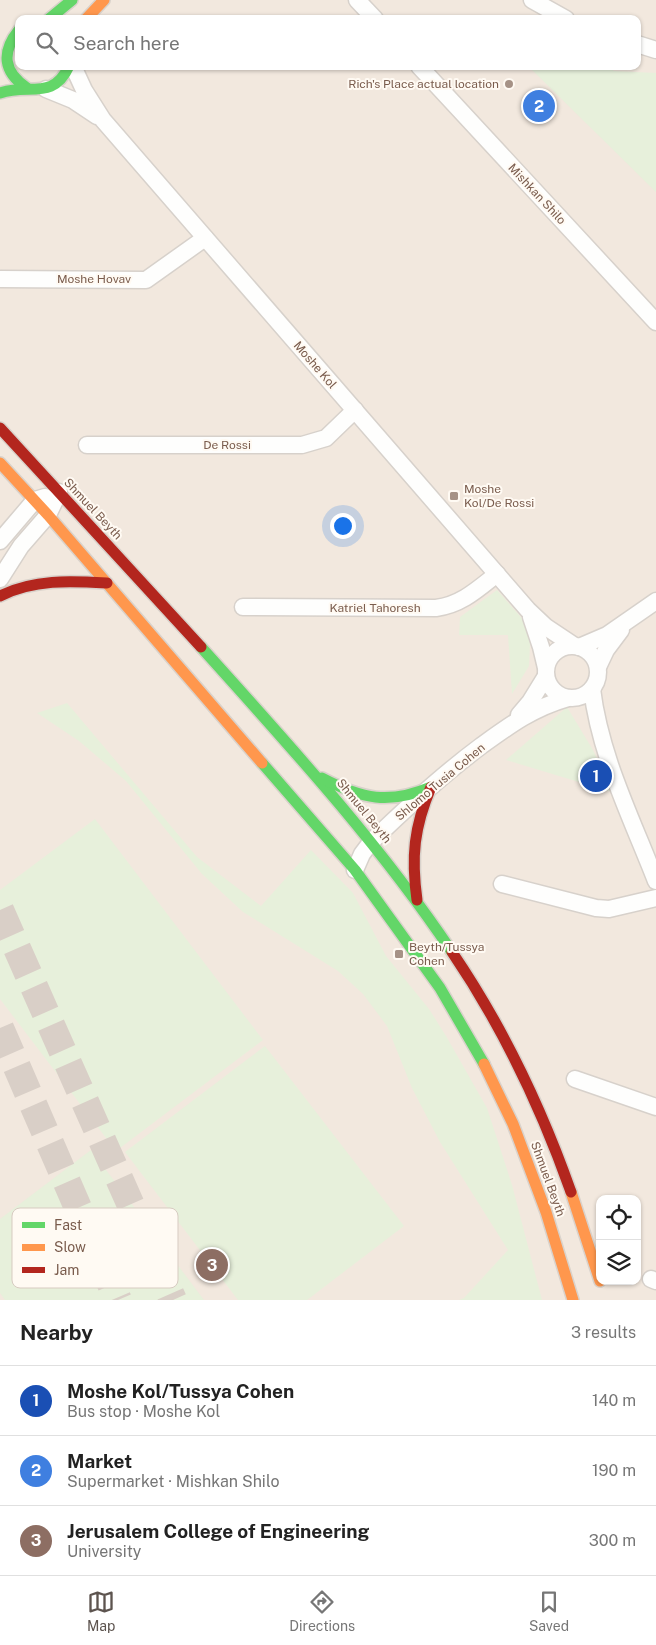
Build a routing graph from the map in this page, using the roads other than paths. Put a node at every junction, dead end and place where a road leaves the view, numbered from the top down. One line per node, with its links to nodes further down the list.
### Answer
1 (72, 0): 5 (street)
2 (104, 0): 6 (street)
3 (357, 0): 7 (street)
4 (532, 0): 8 (street)
5 (54, 15)
6 (90, 15)
7 (370, 15)
8 (559, 15)
9 (15, 34): 12 (street)
10 (641, 45): 11 (street)
11 (656, 50)
12 (2, 57): 16 (street)
13 (68, 70): 17 (street)
14 (73, 70): 19 (street, Moshe Kol)
15 (423, 70): 22 (street, Mishkan Shilo)
16 (27, 88): 17 (street); 18 (street)
17 (46, 89): 19 (street, Moshe Kol)
18 (0, 94)
19 (103, 120): 20 (street, Moshe Kol)
20 (205, 238): 21 (street, Moshe Hovav); 23 (street, Moshe Kol)
21 (0, 279)
22 (656, 322)
23 (355, 410): 25 (street, De Rossi); 31 (street, Moshe Kol)
24 (0, 428): 27 (street, Shmuel Beyth)
25 (87, 445)
26 (0, 463): 28 (street, Shmuel Beyth)
27 (59, 492): 28 (street); 29 (street); 46 (street, Shmuel Beyth)
28 (35, 500): 29 (street, Shmuel Beyth); 30 (street)
29 (48, 515): 32 (street); 33 (street, Shmuel Beyth)
30 (0, 541)
31 (497, 574): 36 (street, Katriel Tahoresh); 37 (street, Moshe Kol)
32 (0, 579)
33 (107, 583): 34 (street); 49 (street, Shmuel Beyth)
34 (0, 596)
35 (656, 601): 38 (street)
36 (243, 607)
37 (528, 610): 39 (street, Moshe Kol); 41 (street, Moshe Kol)
38 (627, 622): 39 (street); 40 (street)
39 (576, 646): 40 (street); 41 (street)
40 (598, 667): 42 (street)
41 (546, 672): 43 (street); 44 (street, Shlomo Tusia Cohen)
42 (592, 688): 43 (street); 45 (street)
43 (571, 698): 44 (street, Shlomo Tusia Cohen); 45 (street)
44 (513, 723): 47 (street, Shlomo Tusia Cohen)
45 (604, 748): 50 (street)
46 (316, 775): 47 (street); 48 (street, Shmuel Beyth)
47 (431, 787): 48 (street, Shlomo Tusia Cohen); 53 (street)
48 (371, 842): 49 (street, Shlomo Tusia Cohen); 53 (street, Shmuel Beyth)
49 (355, 870): 57 (street, Shmuel Beyth)
50 (656, 881)
51 (502, 884): 52 (street)
52 (656, 898)
53 (418, 901): 56 (street, Shmuel Beyth)
54 (574, 1079): 55 (street)
55 (656, 1107)
56 (596, 1268)
57 (573, 1300)

